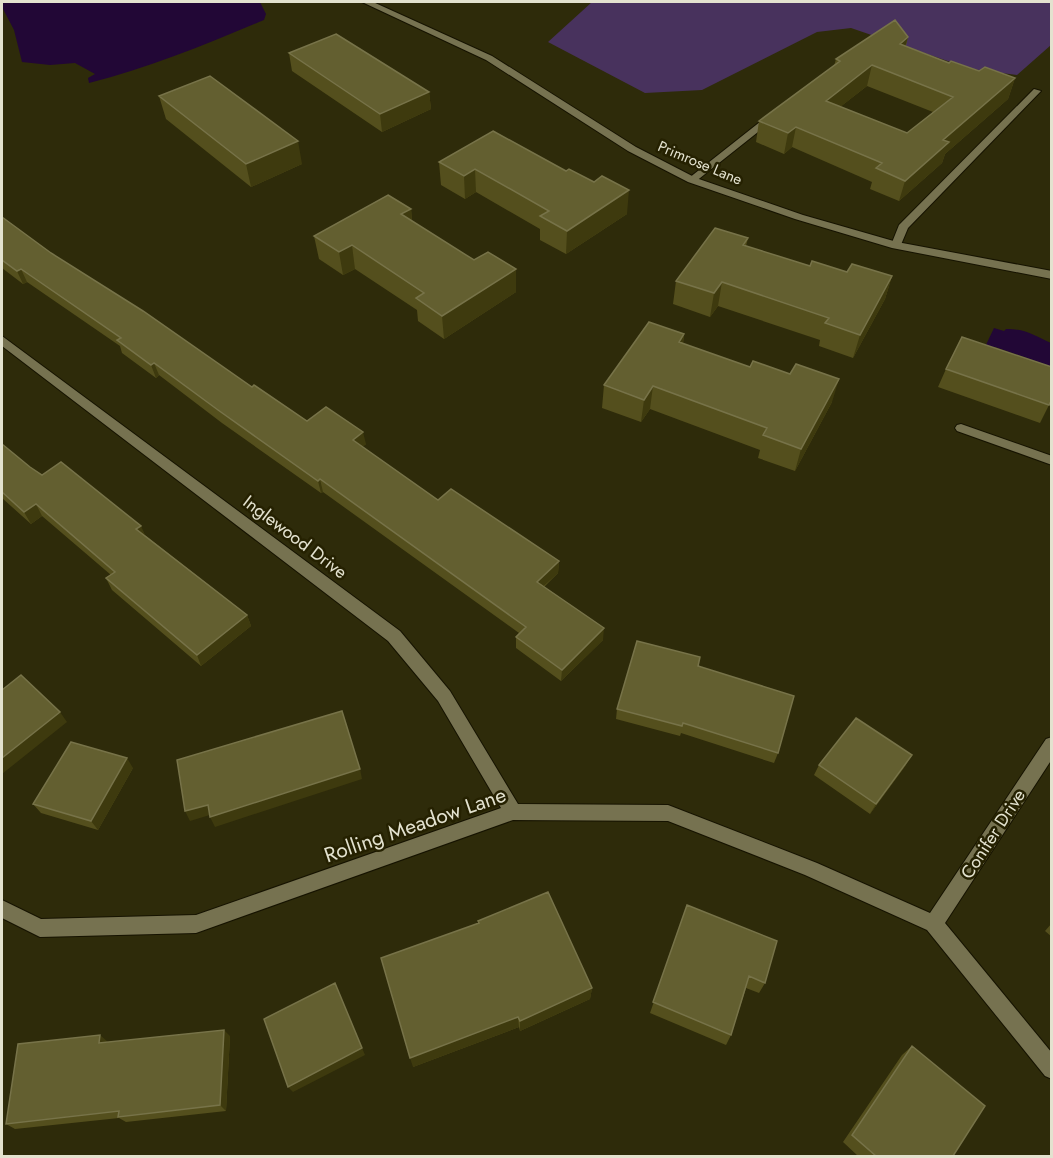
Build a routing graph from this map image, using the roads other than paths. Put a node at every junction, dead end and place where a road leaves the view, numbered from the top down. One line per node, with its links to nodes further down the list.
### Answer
1 (367, 2): 4 (street, Primrose Lane)
2 (1037, 91): 5 (lane)
3 (784, 107): 4 (lane)
4 (692, 180): 5 (street, Primrose Lane)
5 (896, 245): 6 (street, Primrose Lane)
6 (1052, 275)
7 (2, 340): 11 (street, Inglewood Drive)
8 (961, 428): 9 (lane)
9 (1052, 461)
10 (1052, 744): 13 (street, Conifer Drive)
11 (513, 812): 12 (street, Rolling Meadow Lane); 13 (street, Rolling Meadow Lane)
12 (2, 909)
13 (934, 924): 14 (street, Rolling Meadow Lane)
14 (1052, 1069)

